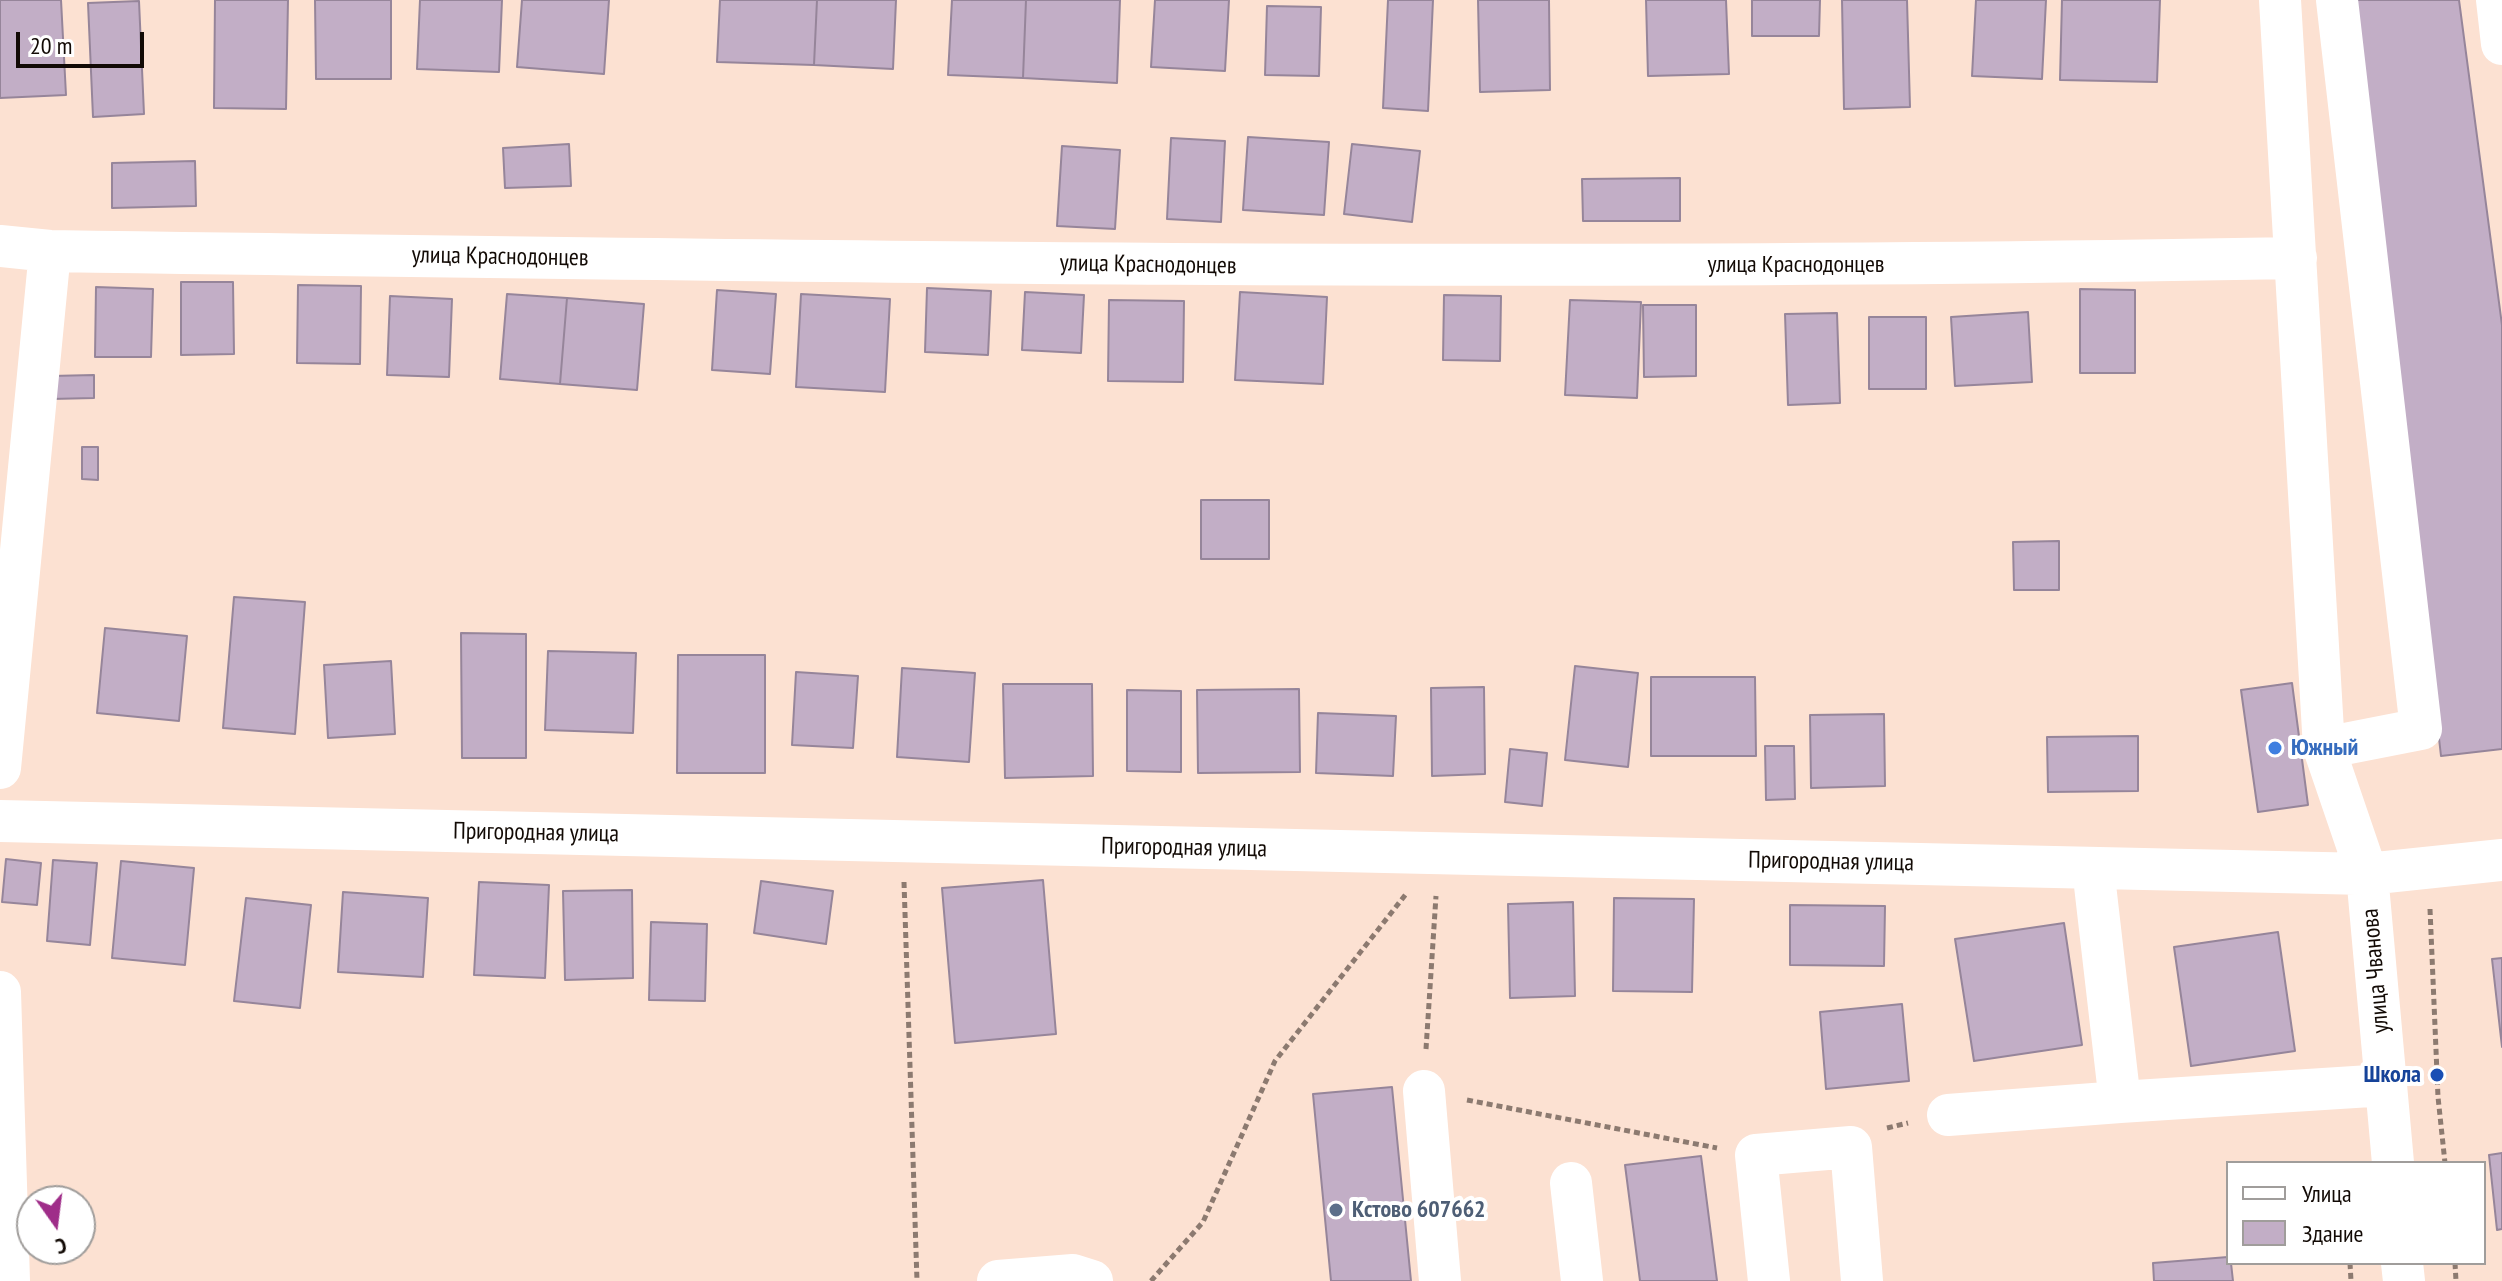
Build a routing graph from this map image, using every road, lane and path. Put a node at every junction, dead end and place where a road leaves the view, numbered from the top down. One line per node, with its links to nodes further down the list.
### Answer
1 (2280, 0): 7 (street, улица Чванова)
2 (2337, 0): 8 (street)
3 (2497, 0): 4 (street)
4 (2502, 44)
5 (0, 246): 6 (street, улица Краснодонцев)
6 (50, 251): 7 (street, улица Краснодонцев); 9 (street)
7 (2296, 258): 8 (street, улица Чванова)
8 (2324, 748): 15 (street, улица Чванова)
9 (0, 768)
10 (0, 821): 11 (street, Пригородная улица)
11 (902, 841): 12 (street, Пригородная улица); 28 (path)
12 (1438, 854): 14 (street, Пригородная улица); 19 (path); 31 (path)
13 (2502, 860): 15 (street, Пригородная улица)
14 (2093, 868): 15 (street, Пригородная улица); 20 (street)
15 (2367, 874): 18 (street, улица Чванова)
16 (2429, 899): 25 (path)
17 (0, 992): 27 (street)
18 (2386, 1085): 20 (street); 24 (street, улица Чванова)
19 (1424, 1091): 23 (path); 32 (street)
20 (2120, 1102): 21 (street)
21 (1948, 1115): 22 (path)
22 (1874, 1131)
23 (1756, 1155): 34 (street); 35 (street)
24 (2393, 1161)
25 (2445, 1161)
26 (1571, 1183): 33 (street)
27 (9, 1281)
28 (917, 1281)
29 (998, 1281): 30 (street)
30 (1092, 1281)
31 (1151, 1281)
32 (1440, 1281)
33 (1582, 1281)
34 (1769, 1281)
35 (1862, 1281)

